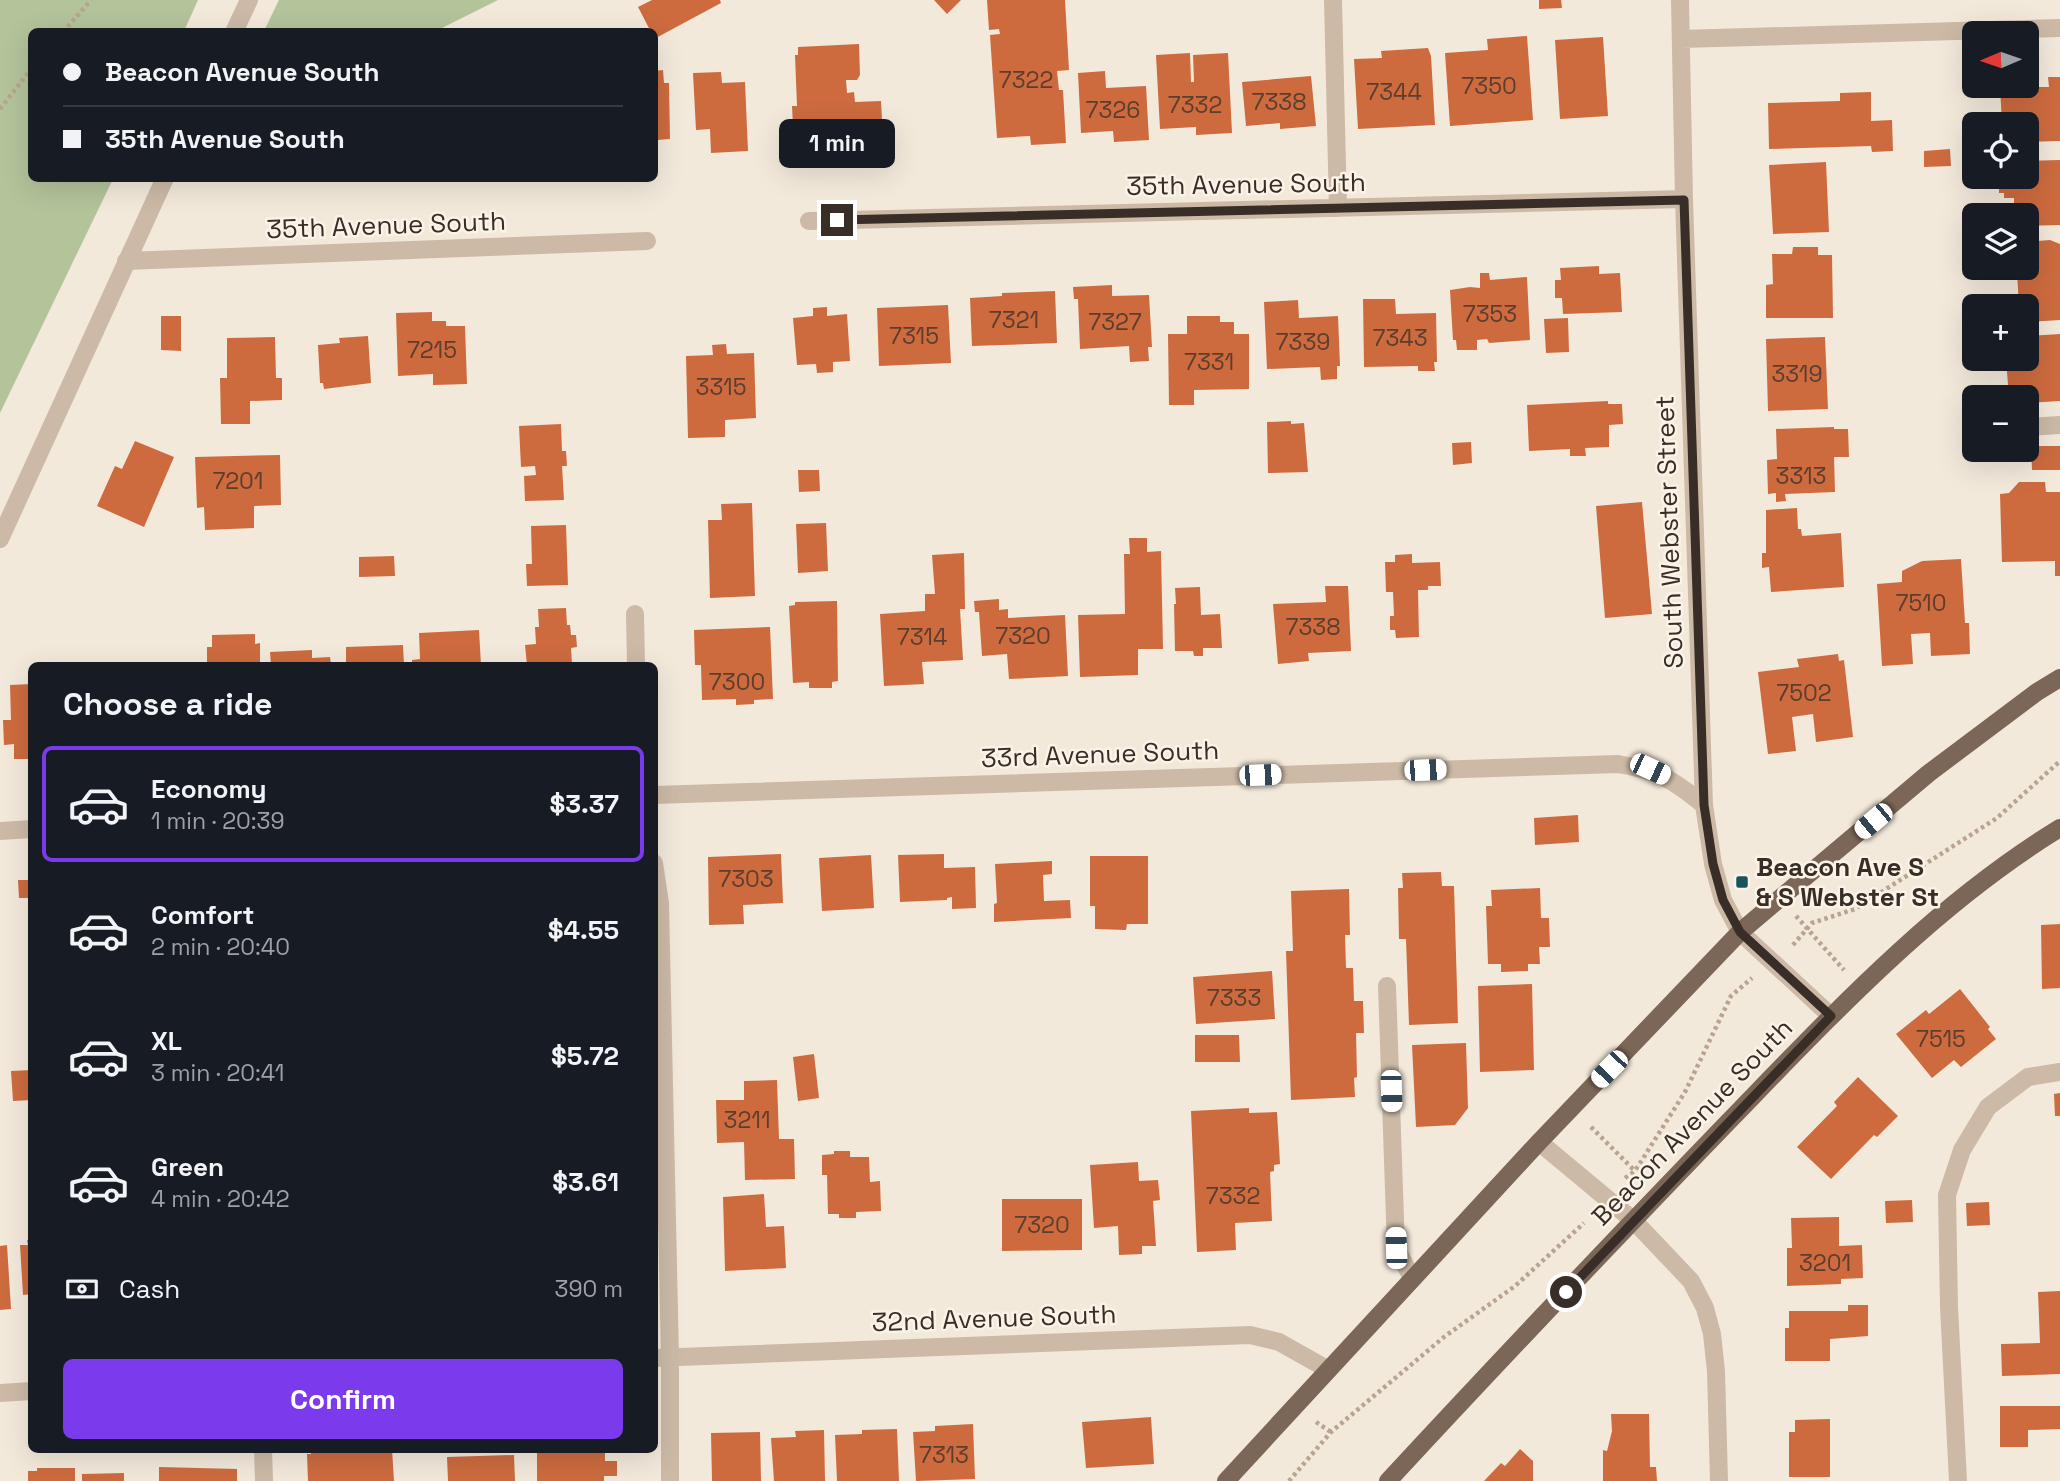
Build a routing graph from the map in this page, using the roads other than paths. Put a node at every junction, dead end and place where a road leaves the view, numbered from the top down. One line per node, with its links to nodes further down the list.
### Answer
1 (249, 0): 4 (street)
2 (1333, 0): 9 (street)
3 (1680, 0): 6 (street, South Webster Street)
4 (236, 28)
5 (2060, 28): 6 (street)
6 (1681, 39): 8 (street, South Webster Street)
7 (163, 182): 12 (street)
8 (1684, 200): 9 (street, 35th Avenue South); 20 (street, South Webster Street)
9 (1338, 208): 10 (street, 35th Avenue South)
10 (809, 221)
11 (648, 241): 12 (street, 35th Avenue South)
12 (127, 261): 15 (street)
13 (2060, 425): 14 (street)
14 (2039, 426)
15 (0, 539)
16 (635, 614): 17 (street)
17 (636, 662)
18 (2060, 678): 25 (main road)
19 (658, 795): 20 (street, 33rd Avenue South)
20 (1704, 805): 25 (street, South Webster Street)
21 (2060, 828): 27 (main road, Beacon Avenue South)
22 (28, 829): 23 (street)
23 (0, 831)
24 (658, 890): 32 (street)
25 (1740, 932): 27 (street, South Webster Street); 29 (main road)
26 (1387, 986): 31 (street)
27 (1831, 1016): 30 (main road, Beacon Avenue South)
28 (2060, 1072): 42 (street)
29 (1539, 1142): 30 (street); 31 (main road)
30 (1634, 1220): 40 (main road, Beacon Avenue South); 41 (street)
31 (1412, 1278): 33 (main road)
32 (662, 1357): 33 (street, 32nd Avenue South); 38 (street)
33 (1327, 1369): 39 (main road)
34 (28, 1391): 35 (street)
35 (0, 1393)
36 (263, 1453): 37 (street)
37 (264, 1481)
38 (670, 1481)
39 (1226, 1481)
40 (1388, 1481)
41 (1719, 1481)
42 (1958, 1481)

